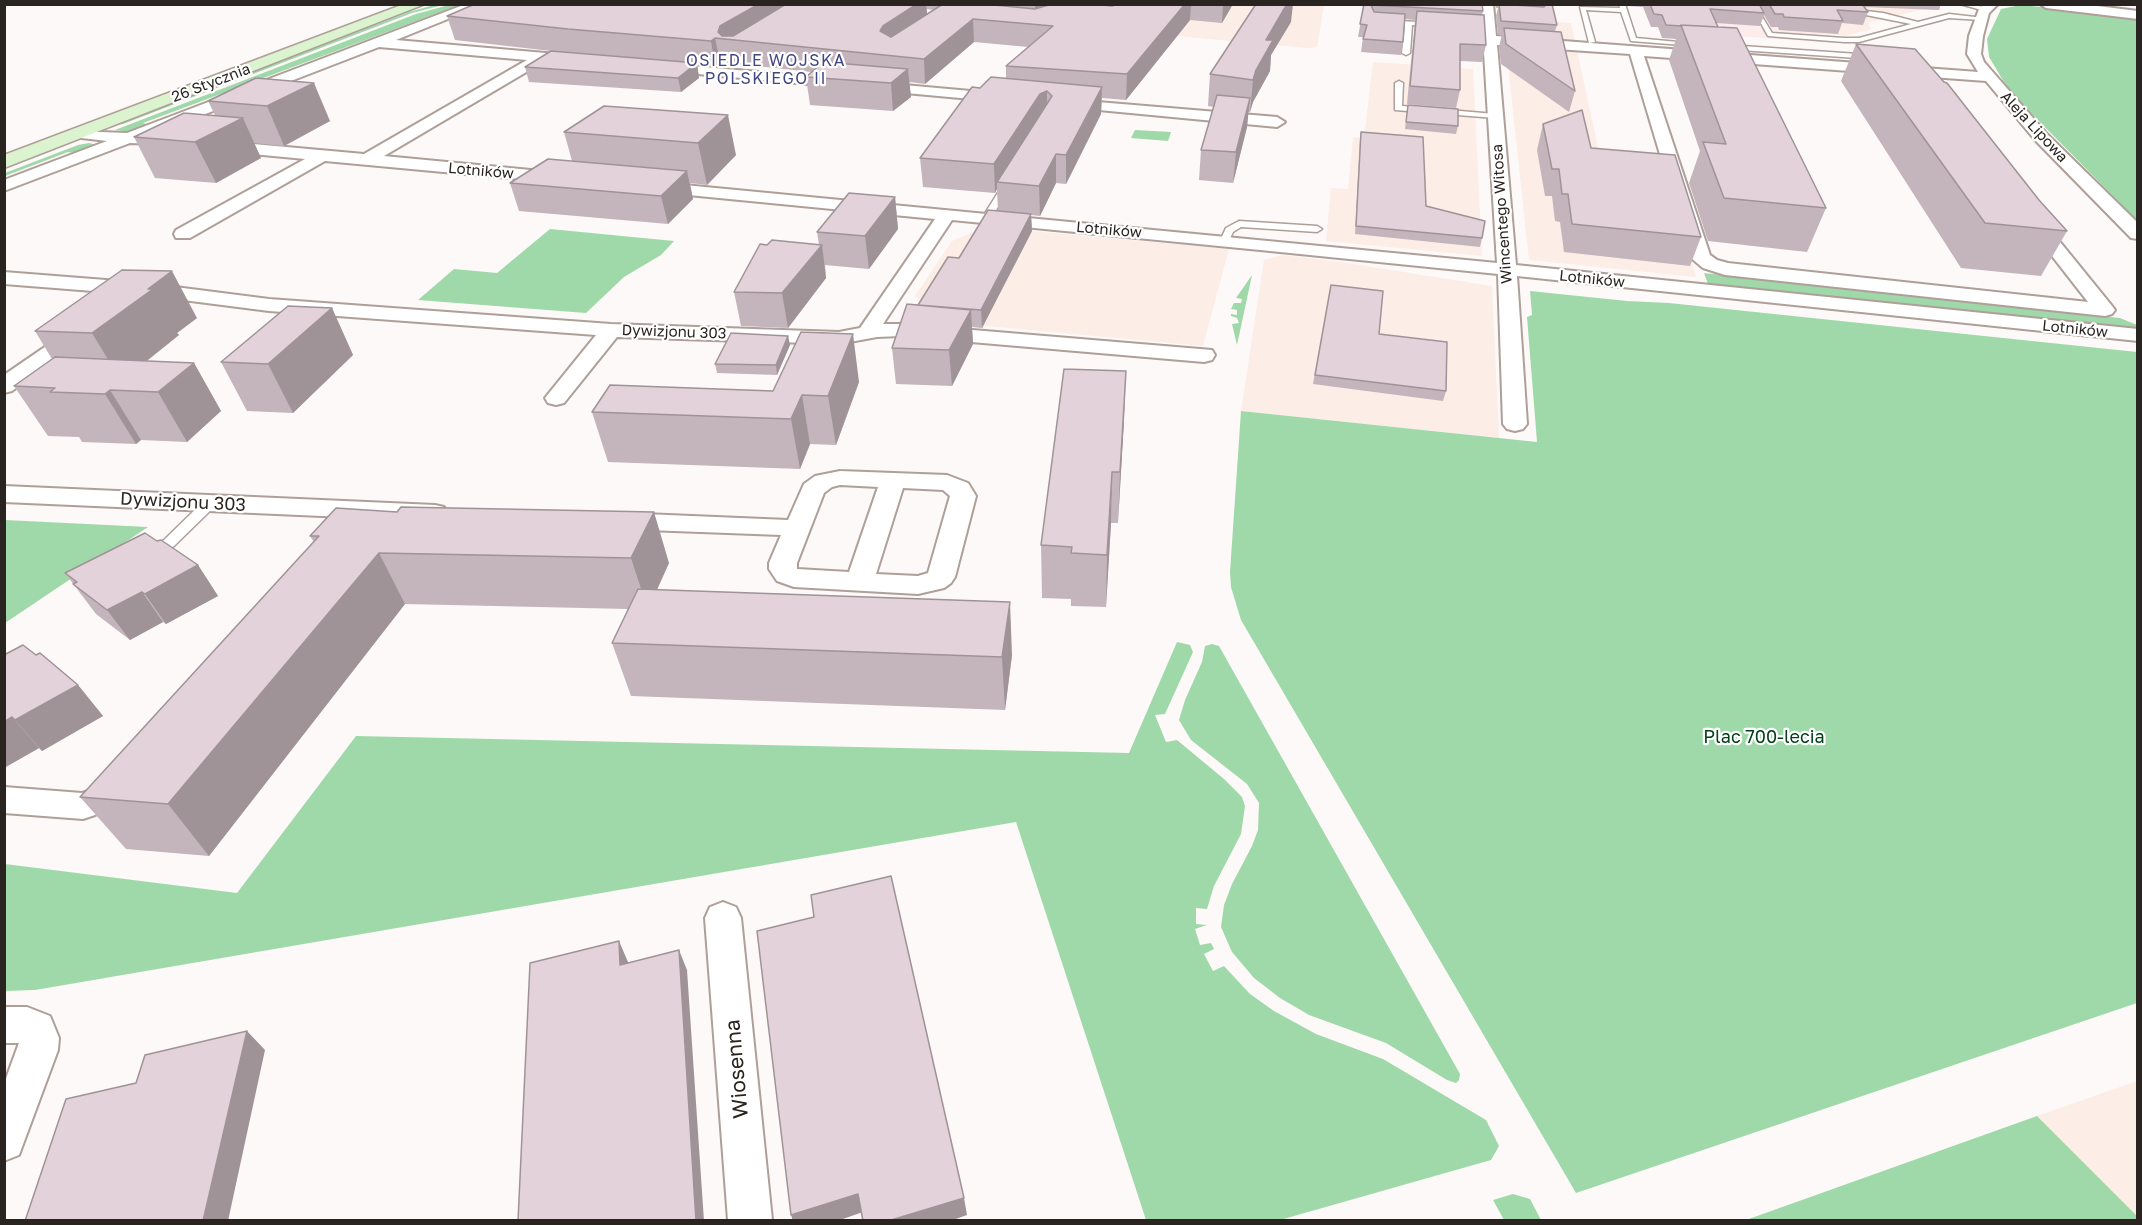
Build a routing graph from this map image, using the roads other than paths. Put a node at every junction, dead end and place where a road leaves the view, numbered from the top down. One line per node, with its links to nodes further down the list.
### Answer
1 (418, 4): 34 (street, 26 Stycznia)
2 (479, 4): 17 (street)
3 (1963, 4): 8 (lane)
4 (2046, 4): 10 (street)
5 (1623, 7): 16 (lane); 18 (lane)
6 (1755, 7): 13 (lane)
7 (1491, 10): 15 (street, Wincentego Witosa)
8 (1986, 10): 13 (lane); 27 (street, Aleja Lipowa)
9 (1858, 12): 13 (lane)
10 (2138, 15)
11 (1372, 20): 12 (lane)
12 (1409, 23): 14 (lane); 21 (lane)
13 (1918, 24)
14 (1445, 25)
15 (1486, 32): 20 (street); 32 (street, Wincentego Witosa)
16 (1591, 42)
17 (379, 43): 22 (street); 35 (street)
18 (1706, 45)
19 (1718, 46): 25 (lane)
20 (1636, 51): 25 (street); 43 (street)
21 (1406, 53)
22 (542, 57): 23 (street); 37 (street)
23 (594, 61)
24 (647, 66): 30 (street)
25 (1893, 70): 26 (street)
26 (1915, 72): 27 (street); 29 (street)
27 (1988, 77): 48 (street, Aleja Lipowa)
28 (1399, 83): 32 (lane)
29 (1933, 93)
30 (1018, 99)
31 (1049, 102): 33 (street)
32 (1495, 116): 50 (street, Wincentego Witosa)
33 (1277, 122)
34 (79, 134): 35 (street, Lotników); 38 (street, 26 Stycznia)
35 (128, 138): 36 (street, Lotników); 42 (street)
36 (322, 156): 37 (street, Lotników); 47 (street)
37 (366, 160): 40 (street, Lotników)
38 (4, 162)
39 (1016, 171): 45 (lane)
40 (580, 180)
41 (635, 185): 44 (street, Lotników)
42 (4, 186)
43 (2019, 202)
44 (947, 214): 45 (street, Lotników); 56 (street)
45 (987, 218): 49 (street, Lotników)
46 (1317, 229): 49 (lane)
47 (183, 234)
48 (2138, 234)
49 (1225, 241): 50 (street, Lotników)
50 (1507, 270): 57 (street, Lotników); 61 (street, Wincentego Witosa)
51 (4, 278): 52 (street, Dywizjonu 303)
52 (144, 289): 53 (street); 55 (street, Dywizjonu 303)
53 (115, 308)
54 (96, 321): 59 (street)
55 (611, 330): 56 (street, Dywizjonu 303); 60 (street)
56 (867, 333): 58 (street, Dywizjonu 303)
57 (2138, 335)
58 (1204, 355)
59 (4, 386)
60 (556, 398)
61 (1515, 424)
62 (893, 481): 68 (street); 71 (street); 71 (street)
63 (4, 494): 64 (street, Dywizjonu 303)
64 (210, 503): 65 (street, Dywizjonu 303); 70 (lane)
65 (361, 510): 66 (street, Dywizjonu 303); 69 (street)
66 (462, 514)
67 (592, 520): 68 (street)
68 (797, 528): 71 (street)
69 (335, 540)
70 (142, 559)
71 (859, 582)
72 (140, 763): 73 (street)
73 (4, 800)
74 (723, 918): 77 (street, Wiosenna)
75 (4, 1025): 76 (street)
76 (4, 1140)
77 (750, 1221)

